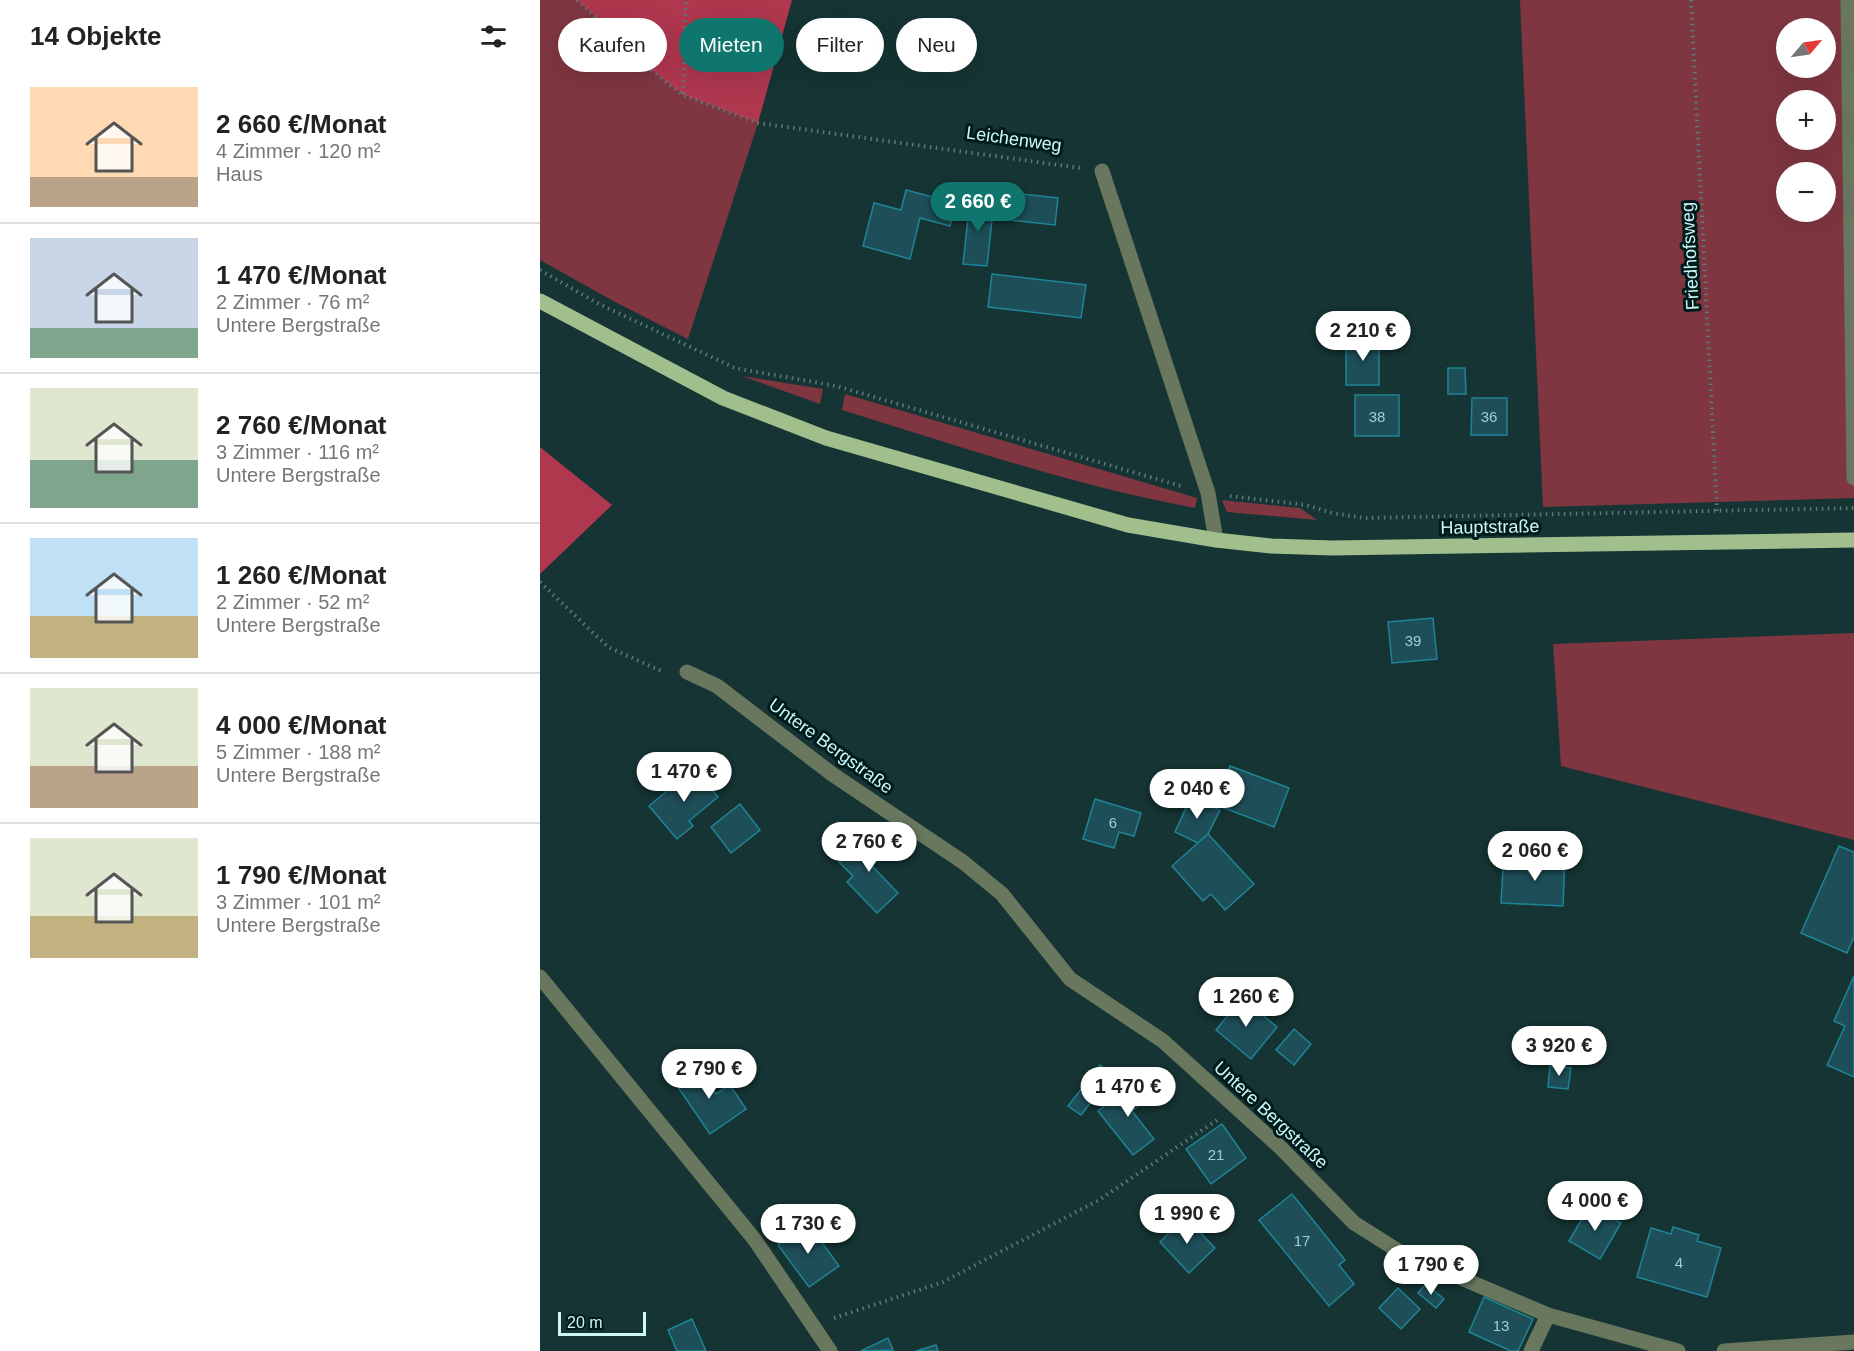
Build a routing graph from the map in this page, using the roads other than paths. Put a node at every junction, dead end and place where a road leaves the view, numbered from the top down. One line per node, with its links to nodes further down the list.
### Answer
1 (1848, 0): 4 (street)
2 (1102, 171): 5 (street)
3 (540, 301): 5 (main road, Hauptstraße)
4 (1854, 478)
5 (1216, 540): 6 (main road, Hauptstraße)
6 (1854, 540)
7 (687, 672): 9 (street, Untere Bergstraße)
8 (540, 976): 11 (street)
9 (1548, 1315): 12 (street); 13 (street, Untere Bergstraße)
10 (1854, 1342): 14 (street)
11 (830, 1351)
12 (1531, 1351)
13 (1678, 1351)
14 (1724, 1351)

